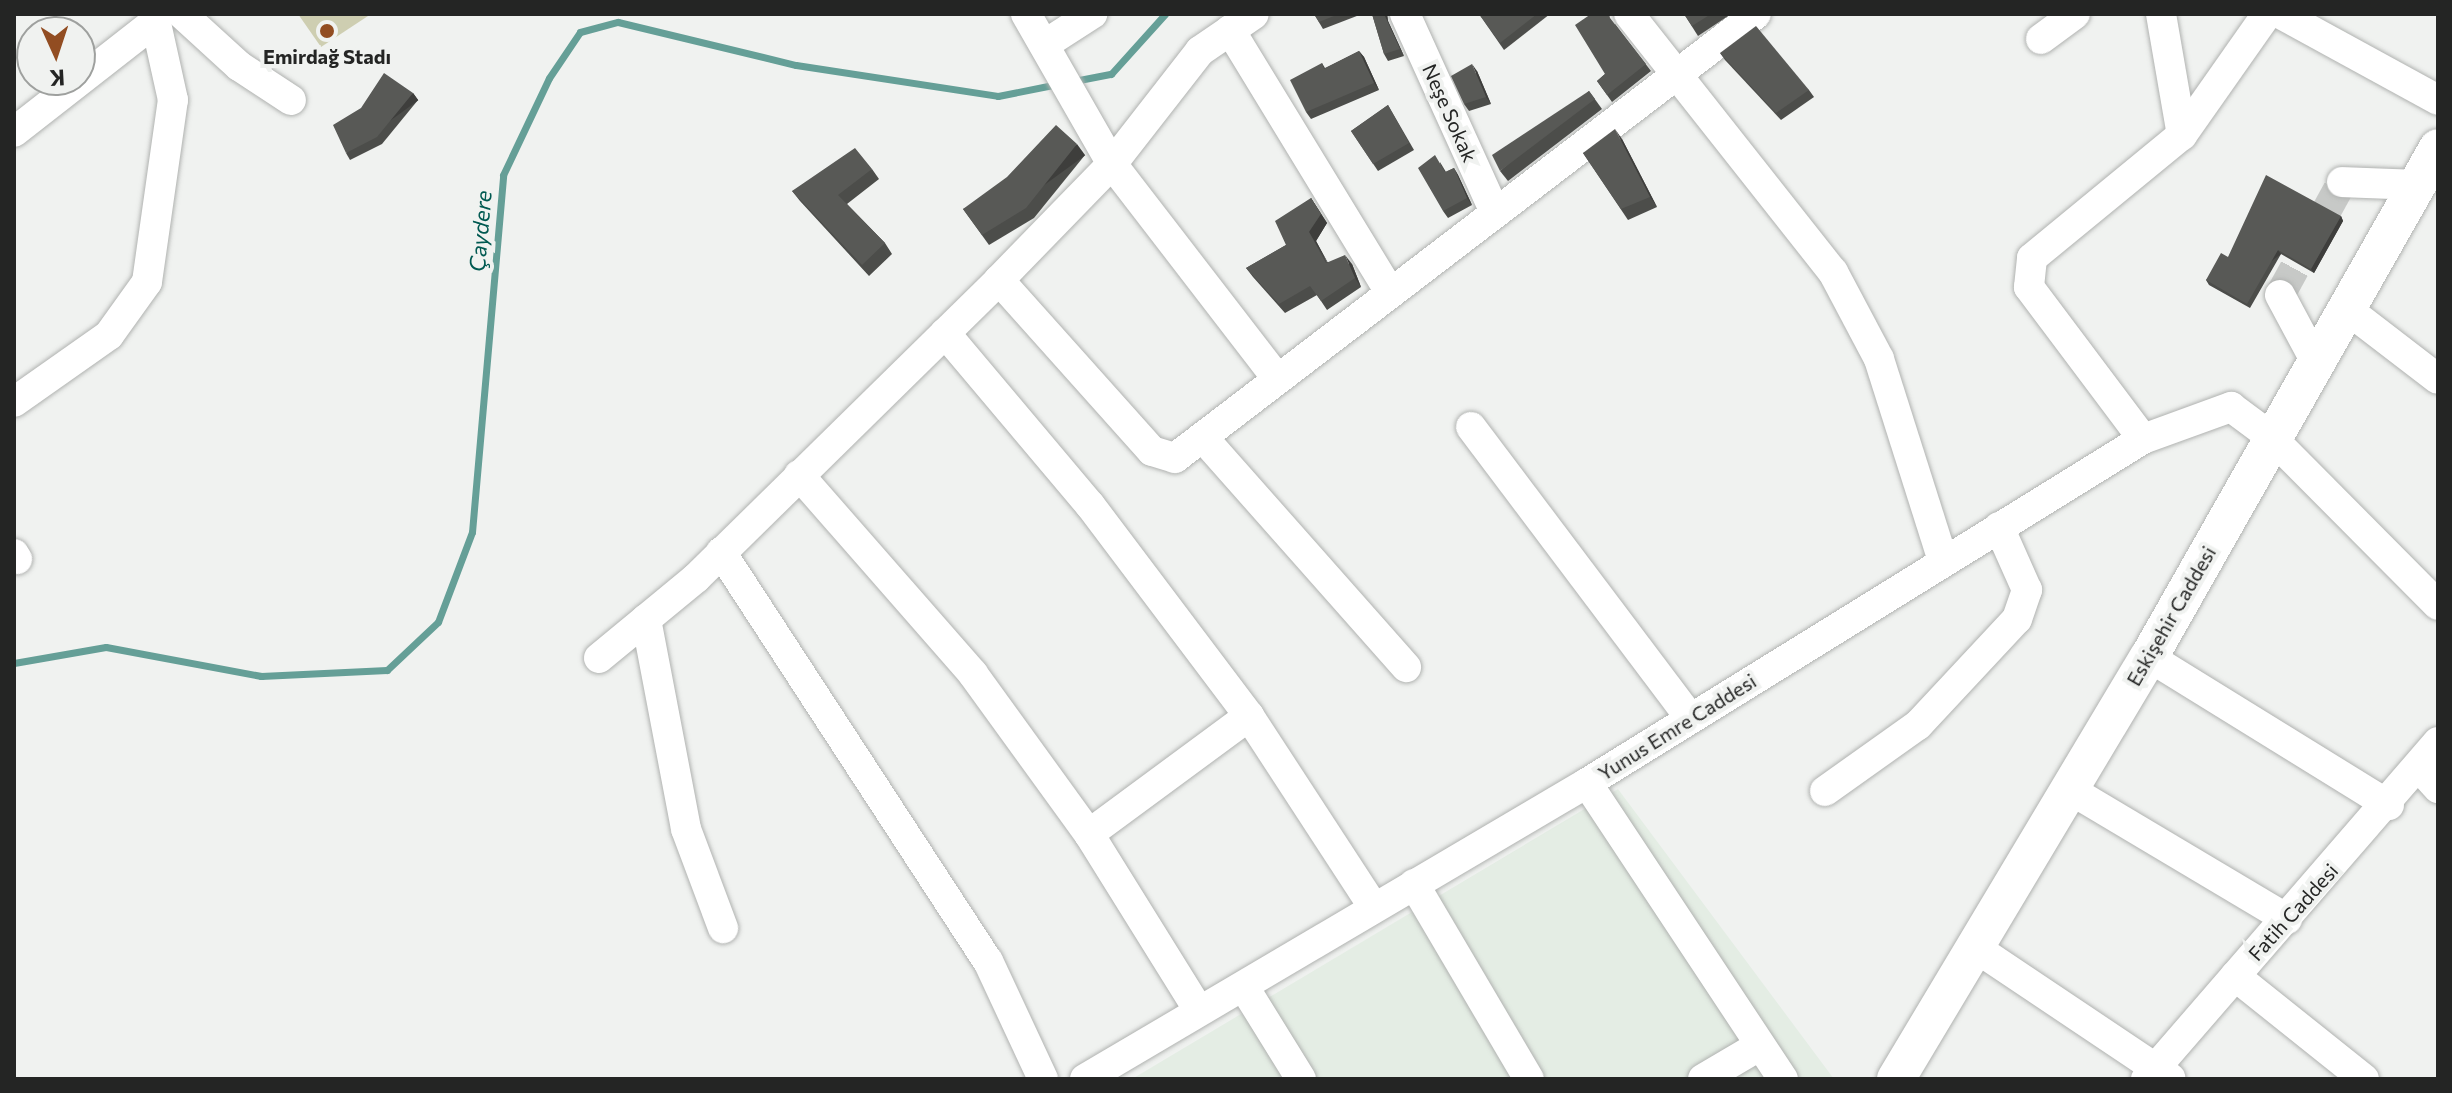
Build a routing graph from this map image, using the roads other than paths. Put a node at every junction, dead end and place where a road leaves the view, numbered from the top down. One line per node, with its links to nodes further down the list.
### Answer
1 (1026, 14): 13 (street)
2 (1092, 14): 13 (street)
3 (1405, 14): 23 (street, Neşe Sokak)
4 (1629, 14): 14 (street)
5 (1756, 14): 14 (street)
6 (2075, 14): 12 (street)
7 (2161, 14): 18 (street)
8 (2267, 14): 18 (street)
9 (2281, 14): 16 (street)
10 (164, 16): 15 (street); 17 (street); 32 (street)
11 (1231, 19): 20 (street); 25 (street)
12 (2041, 39)
13 (1051, 48): 20 (street)
14 (1677, 70): 23 (street); 40 (street)
15 (291, 100)
16 (2438, 100)
17 (14, 132)
18 (2182, 135): 35 (street)
19 (2438, 148): 22 (main road, Eskişehir Caddesi)
20 (1112, 164): 24 (street); 30 (street)
21 (2342, 182): 22 (street)
22 (2417, 185): 27 (main road, Eskişehir Caddesi)
23 (1495, 212): 25 (street)
24 (999, 280): 28 (street); 36 (street)
25 (1389, 290): 30 (street)
26 (2280, 295): 29 (street)
27 (2348, 310): 29 (main road, Eskişehir Caddesi); 31 (street)
28 (945, 333): 37 (street); 46 (street)
29 (2316, 362): 34 (main road, Eskişehir Caddesi)
30 (1276, 377): 36 (street)
31 (2438, 379)
32 (14, 402)
33 (1471, 427): 47 (street)
34 (2270, 436): 35 (street, Yunus Emre Caddesi); 41 (street); 43 (main road, Eskişehir Caddesi)
35 (2143, 439): 38 (street, Yunus Emre Caddesi)
36 (1206, 441): 45 (street)
37 (799, 475): 39 (street); 55 (street)
38 (1999, 527): 40 (street, Yunus Emre Caddesi); 53 (street)
39 (721, 552): 42 (street); 68 (street)
40 (1943, 561): 47 (street, Yunus Emre Caddesi)
41 (2438, 605)
42 (646, 619): 44 (street); 59 (street)
43 (2149, 657): 52 (main road, Eskişehir Caddesi); 54 (street)
44 (599, 658)
45 (1406, 667)
46 (1249, 716): 55 (street); 57 (street)
47 (1690, 718): 50 (street, Yunus Emre Caddesi)
48 (2438, 742): 49 (street, Fatih Caddesi)
49 (2418, 766): 51 (street); 54 (street, Fatih Caddesi)
50 (1587, 783): 56 (street, Yunus Emre Caddesi); 64 (street)
51 (2438, 788)
52 (2069, 789): 58 (street); 60 (main road, Eskişehir Caddesi)
53 (1825, 791)
54 (2389, 805): 58 (street, Fatih Caddesi)
55 (1089, 834): 63 (street)
56 (1414, 884): 57 (street, Yunus Emre Caddesi); 71 (street)
57 (1373, 906): 62 (street, Yunus Emre Caddesi)
58 (2287, 919): 61 (street, Fatih Caddesi)
59 (723, 928)
60 (1976, 948): 65 (street); 66 (main road, Eskişehir Caddesi)
61 (2235, 976): 65 (street, Fatih Caddesi); 73 (street)
62 (1244, 987): 63 (street, Yunus Emre Caddesi); 70 (street)
63 (1199, 1011): 69 (street, Yunus Emre Caddesi)
64 (1759, 1046): 67 (street); 72 (street)
65 (2158, 1074)
66 (1907, 1076)
67 (1778, 1077)
68 (1043, 1079)
69 (1085, 1079)
70 (1301, 1079)
71 (1529, 1079)
72 (1703, 1079)
73 (2364, 1079)

